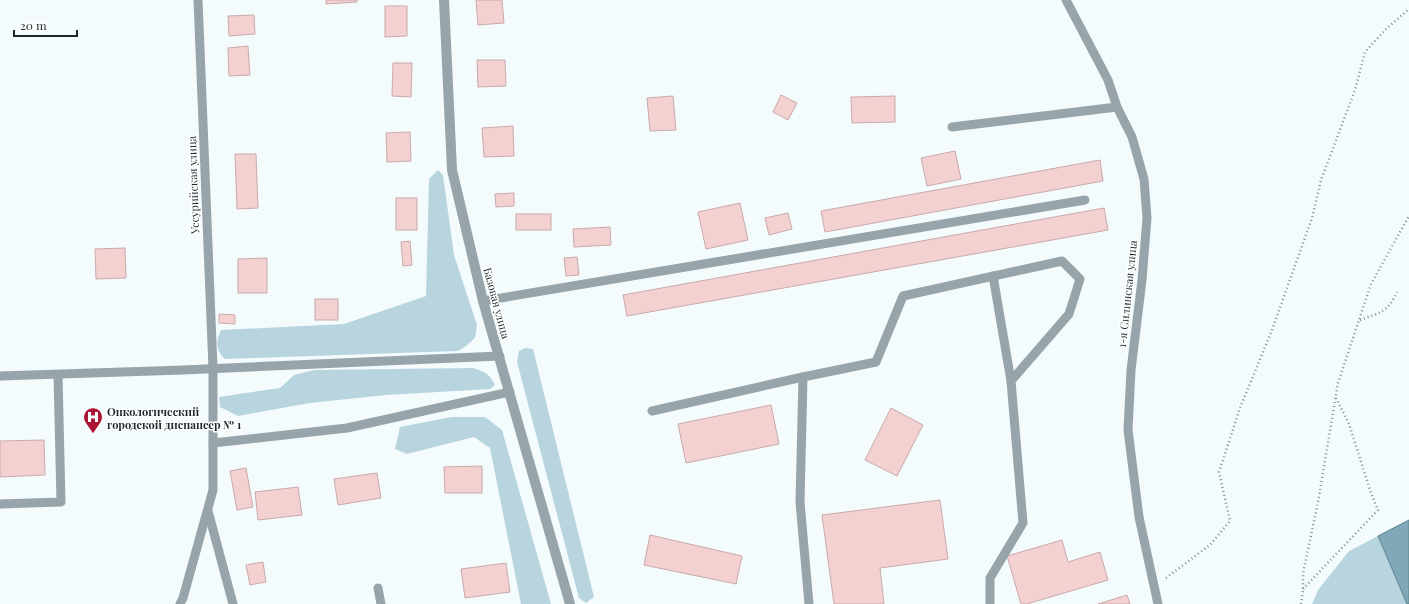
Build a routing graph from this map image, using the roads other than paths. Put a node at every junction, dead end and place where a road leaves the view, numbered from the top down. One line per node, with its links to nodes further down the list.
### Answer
1 (198, 0): 10 (lane, Уссурийская улица)
2 (444, 0): 8 (street, Базовая улица)
3 (1066, 0): 4 (lane, 1-я Силинская улица)
4 (1117, 107): 5 (lane); 27 (lane, 1-я Силинская улица)
5 (952, 127)
6 (1085, 200): 8 (lane)
7 (992, 276): 13 (lane); 14 (lane); 14 (lane)
8 (483, 301): 9 (street, Базовая улица)
9 (500, 356): 10 (lane); 15 (street, Базовая улица)
10 (213, 368): 11 (lane); 17 (lane, Уссурийская улица)
11 (58, 375): 12 (lane); 18 (lane)
12 (0, 376)
13 (803, 377): 16 (lane); 25 (lane)
14 (1011, 381): 26 (lane)
15 (510, 392): 17 (lane); 24 (street, Базовая улица)
16 (652, 411)
17 (212, 443): 19 (lane, Уссурийская улица)
18 (0, 504)
19 (207, 510): 21 (lane, Уссурийская улица); 22 (lane)
20 (378, 588): 23 (lane)
21 (180, 604)
22 (233, 604)
23 (381, 604)
24 (570, 604)
25 (809, 604)
26 (990, 604)
27 (1158, 604)

